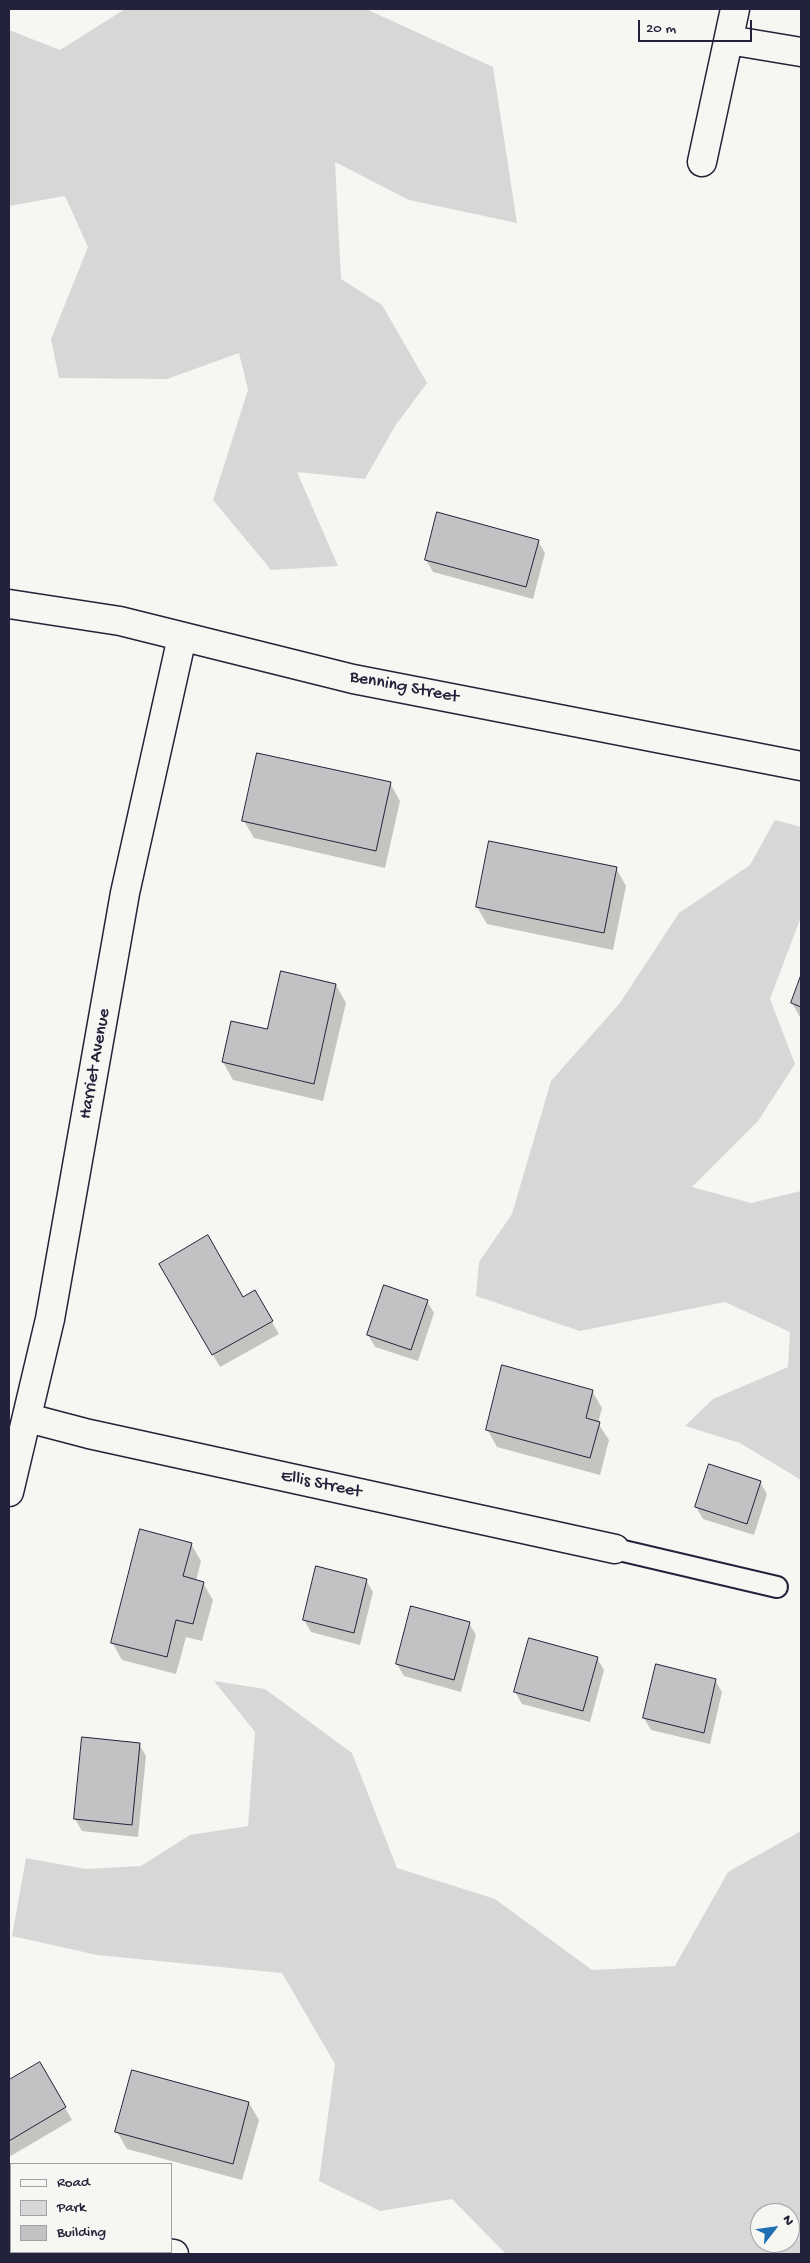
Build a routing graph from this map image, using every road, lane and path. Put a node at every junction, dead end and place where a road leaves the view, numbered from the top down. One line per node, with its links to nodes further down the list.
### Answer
1 (735, 9): 2 (street)
2 (729, 40): 3 (street); 4 (street)
3 (801, 52)
4 (702, 162)
5 (9, 604): 6 (street, Benning Street)
6 (182, 637): 7 (street, Benning Street); 8 (street, Harriet Avenue)
7 (801, 766)
8 (28, 1418): 9 (street, Harriet Avenue); 10 (street, Ellis Street)
9 (9, 1492)
10 (614, 1549): 11 (lane)
11 (777, 1587)

